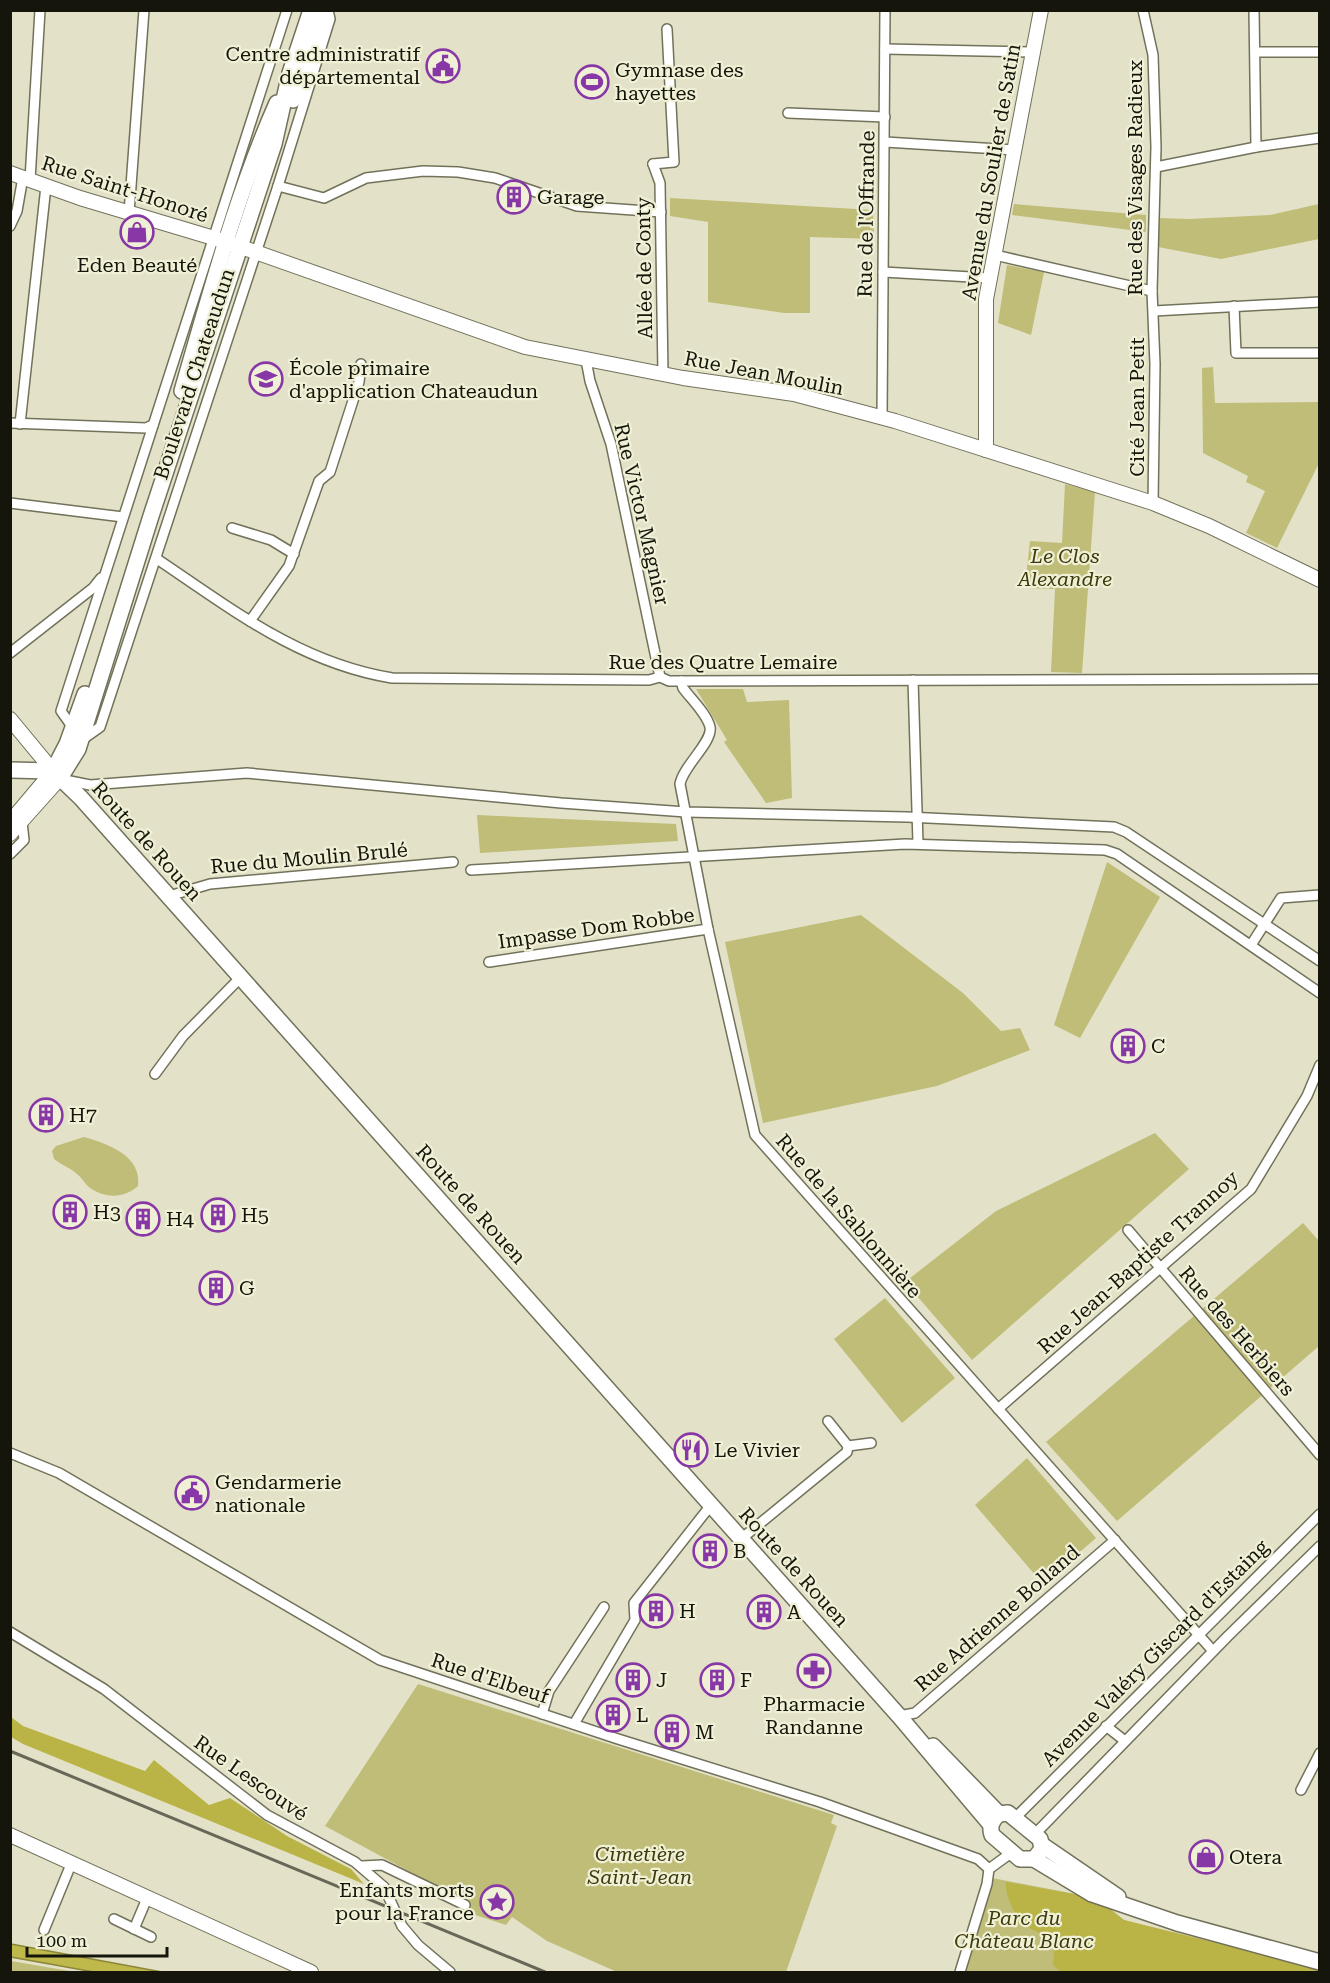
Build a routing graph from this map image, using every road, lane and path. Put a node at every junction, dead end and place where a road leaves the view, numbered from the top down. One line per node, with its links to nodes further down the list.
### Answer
1 (40, 10): 27 (street)
2 (144, 10): 31 (street)
3 (287, 10): 33 (street, Boulevard Chateaudun)
4 (300, 10): 21 (main road)
5 (311, 10): 18 (main road, Boulevard Chateaudun)
6 (323, 10): 18 (main road)
7 (328, 10): 17 (street, Boulevard Chateaudun)
8 (885, 10): 13 (street, Rue de l'Offrande)
9 (1041, 10): 14 (main road, Avenue du Soulier de Satin)
10 (1143, 10): 26 (street, Rue des Visages Radieux)
11 (1254, 10): 15 (street)
12 (667, 29): 30 (street, Allée de Conty)
13 (885, 49): 14 (street); 20 (street, Rue de l'Offrande)
14 (1033, 52): 25 (main road, Avenue du Soulier de Satin)
15 (1256, 52): 16 (street); 24 (street)
16 (1320, 52)
17 (312, 76): 18 (street); 29 (street, Boulevard Chateaudun)
18 (294, 79): 21 (main road, Boulevard Chateaudun); 33 (main road, Boulevard Chateaudun)
19 (788, 113): 20 (street)
20 (885, 117): 23 (street, Rue de l'Offrande)
21 (264, 132): 33 (main road, Boulevard Chateaudun)
22 (1320, 138): 24 (street)
23 (885, 142): 25 (street); 36 (street, Rue de l'Offrande)
24 (1256, 147): 26 (street)
25 (1015, 150): 35 (main road, Avenue du Soulier de Satin)
26 (1156, 167): 38 (street, Rue des Visages Radieux)
27 (21, 177): 28 (main road, Rue Saint-Honoré); 32 (street)
28 (46, 186): 31 (main road, Rue Saint-Honoré); 47 (street)
29 (278, 186): 30 (street); 34 (street, Boulevard Chateaudun)
30 (661, 212): 45 (street, Allée de Conty)
31 (129, 213): 33 (main road, Rue Saint-Honoré)
32 (10, 226)
33 (227, 242): 34 (main road, Rue Jean Moulin); 48 (street, Boulevard Chateaudun); 65 (main road, Boulevard Chateaudun)
34 (256, 252): 43 (main road, Rue Jean Moulin); 55 (street, Boulevard Chateaudun)
35 (995, 255): 37 (main road, Avenue du Soulier de Satin); 38 (street)
36 (883, 272): 37 (street); 46 (street, Rue de l'Offrande)
37 (989, 278): 49 (main road, Avenue du Soulier de Satin)
38 (1152, 291): 41 (street, Rue des Visages Radieux)
39 (1320, 302): 40 (street)
40 (1234, 306): 41 (street); 42 (street)
41 (1154, 311): 50 (street, Cité Jean Petit)
42 (1320, 353)
43 (586, 360): 45 (main road, Rue Jean Moulin); 60 (street, Rue Victor Magnier)
44 (361, 364): 54 (street)
45 (663, 374): 46 (main road, Rue Jean Moulin)
46 (882, 417): 49 (main road, Rue Jean Moulin)
47 (15, 424): 48 (street)
48 (153, 425): 52 (street, Boulevard Chateaudun)
49 (986, 450): 50 (main road, Rue Jean Moulin)
50 (1153, 502): 57 (main road, Rue Jean Moulin)
51 (10, 503): 52 (street)
52 (123, 517): 56 (street, Boulevard Chateaudun)
53 (232, 528): 54 (street)
54 (294, 554): 58 (street)
55 (157, 560): 58 (street, Rue des Quatre Lemaire); 65 (street, Boulevard Chateaudun)
56 (104, 574): 59 (street); 65 (street, Boulevard Chateaudun)
57 (1320, 580)
58 (250, 621): 60 (street, Rue des Quatre Lemaire)
59 (10, 653)
60 (660, 677): 63 (street, Rue des Quatre Lemaire)
61 (1320, 679): 62 (street, Rue des Quatre Lemaire)
62 (913, 680): 63 (street, Rue des Quatre Lemaire); 69 (street)
63 (681, 681): 68 (street, Rue de la Sablonnière)
64 (10, 719): 67 (main road, Route de Rouen)
65 (77, 734): 67 (main road, Boulevard Chateaudun)
66 (10, 770): 67 (main road)
67 (57, 774): 68 (street); 70 (main road); 78 (main road, Route de Rouen)
68 (686, 812): 69 (street); 74 (street, Rue de la Sablonnière)
69 (917, 817): 72 (street); 79 (street)
70 (15, 819): 71 (main road); 73 (street)
71 (10, 834)
72 (918, 843): 74 (street); 81 (street)
73 (10, 854)
74 (693, 857): 76 (street); 80 (street, Rue de la Sablonnière)
75 (453, 862): 78 (street, Rue du Moulin Brulé)
76 (471, 870)
77 (1320, 895): 79 (street)
78 (169, 896): 84 (main road, Route de Rouen)
79 (1264, 923): 81 (street); 82 (street)
80 (708, 929): 83 (street, Impasse Dom Robbe); 90 (street, Rue de la Sablonnière)
81 (1251, 945): 85 (street)
82 (1320, 961)
83 (489, 962)
84 (241, 977): 87 (street); 96 (main road, Route de Rouen)
85 (1320, 993)
86 (1320, 1065): 89 (street, Rue Jean-Baptiste Trannoy)
87 (155, 1074)
88 (1128, 1230): 89 (street, Rue des Herbiers)
89 (1160, 1269): 90 (street, Rue Jean-Baptiste Trannoy); 95 (street, Rue des Herbiers)
90 (998, 1409): 99 (street, Rue de la Sablonnière)
91 (828, 1421): 93 (street)
92 (871, 1443): 93 (street)
93 (848, 1446): 98 (street)
94 (10, 1453): 105 (street, Rue d'Elbeuf)
95 (1320, 1455)
96 (711, 1505): 98 (main road, Route de Rouen); 107 (street)
97 (1320, 1514): 103 (street, Avenue Valéry Giscard d'Estaing)
98 (741, 1539): 106 (main road, Route de Rouen)
99 (1115, 1540): 103 (street, Rue de la Sablonnière); 106 (street, Rue Adrienne Bolland)
100 (1320, 1546): 104 (street, Avenue Valéry Giscard d'Estaing)
101 (603, 1607): 105 (street)
102 (10, 1632): 119 (street, Rue Lescouvé)
103 (1197, 1634): 104 (street, Rue de la Sablonnière); 108 (street, Avenue Valéry Giscard d'Estaing)
104 (1213, 1651): 109 (street, Avenue Valéry Giscard d'Estaing)
105 (542, 1714): 107 (street, Rue d'Elbeuf)
106 (899, 1716): 113 (main road, Route de Rouen)
107 (574, 1724): 120 (street, Rue d'Elbeuf)
108 (1106, 1726): 109 (street); 112 (street, Avenue Valéry Giscard d'Estaing)
109 (1125, 1741): 115 (street, Avenue Valéry Giscard d'Estaing)
110 (1320, 1753): 111 (street)
111 (1301, 1790)
112 (1016, 1817): 113 (main road); 115 (main road)
113 (995, 1819): 116 (main road, Route de Rouen)
114 (10, 1835): 118 (main road)
115 (1039, 1839): 117 (main road); 123 (main road)
116 (1011, 1853): 117 (main road); 120 (street)
117 (1034, 1859): 123 (main road)
118 (72, 1862): 121 (main road); 126 (street)
119 (362, 1866): 122 (street); 130 (street, Rue Lescouvé, bridge)
120 (989, 1869): 131 (street)
121 (148, 1896): 125 (street); 129 (main road)
122 (465, 1905)
123 (1138, 1910): 128 (main road)
124 (114, 1919): 125 (street)
125 (134, 1929): 127 (street)
126 (44, 1930)
127 (151, 1937)
128 (1320, 1962)
129 (312, 1972)
130 (450, 1972)
131 (960, 1972)

